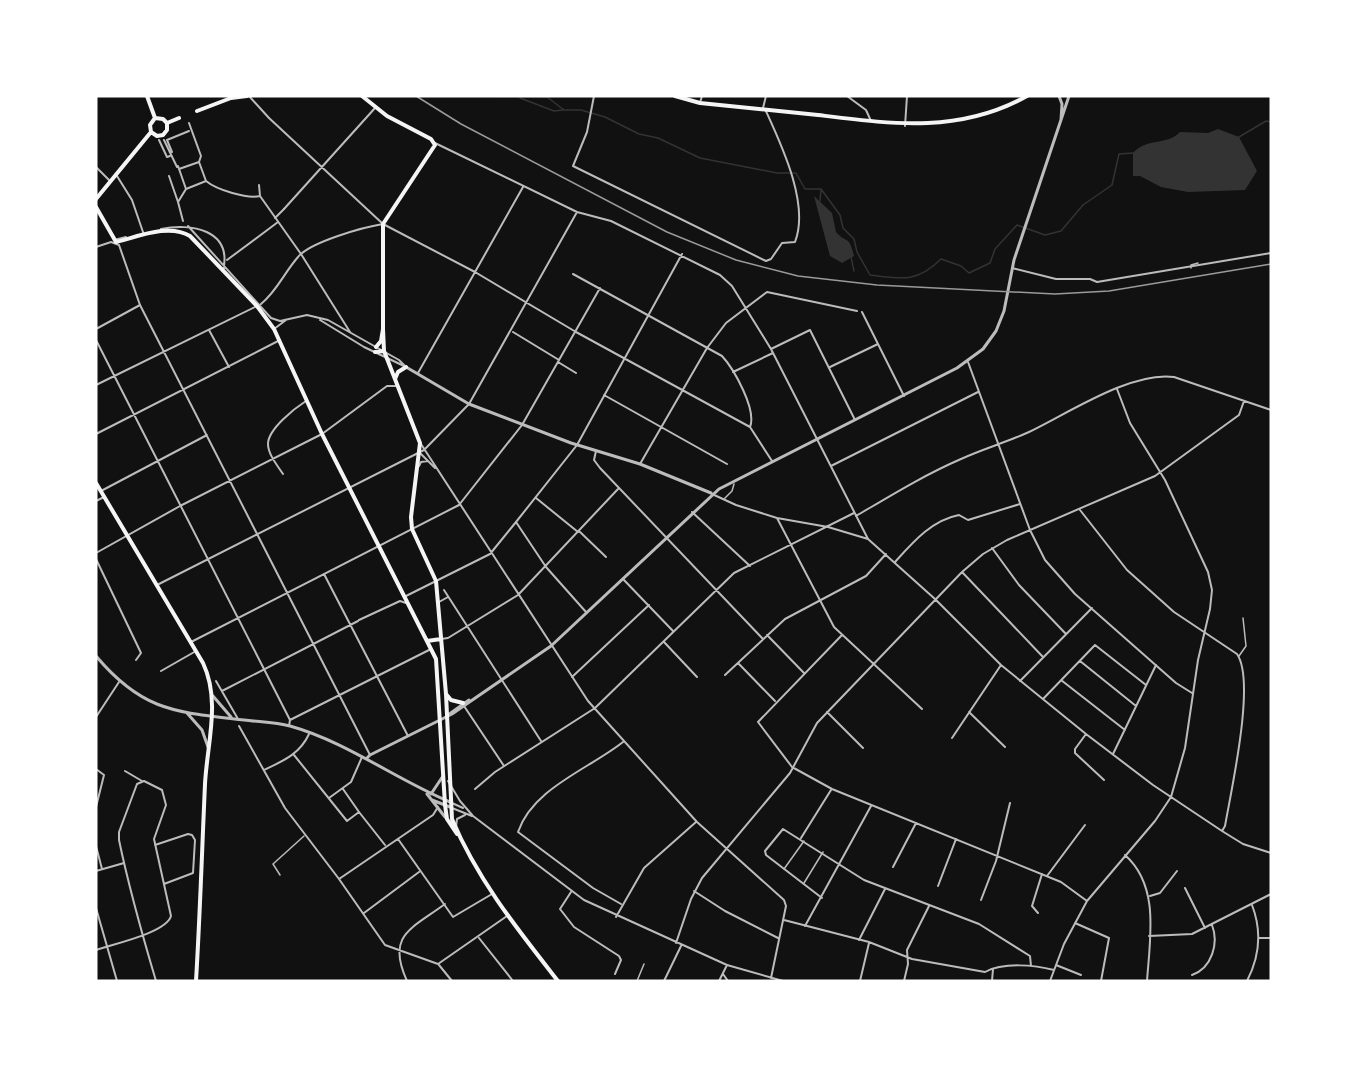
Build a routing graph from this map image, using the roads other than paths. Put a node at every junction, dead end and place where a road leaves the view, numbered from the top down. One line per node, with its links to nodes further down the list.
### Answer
1 (147, 96): 22 (main road)
2 (221, 96): 16 (street)
3 (248, 96): 15 (main road); 17 (street)
4 (256, 96): 17 (street)
5 (362, 96): 19 (main road)
6 (594, 96): 20 (street)
7 (675, 96): 18 (main road)
8 (702, 96): 18 (street)
9 (766, 96): 20 (street)
10 (847, 96): 24 (street)
11 (907, 96): 28 (street)
12 (1026, 96): 28 (main road)
13 (1059, 96): 25 (street)
14 (1070, 96): 25 (street)
15 (241, 97): 16 (main road)
16 (218, 103): 21 (main road)
17 (255, 103): 37 (street)
18 (700, 103): 20 (main road)
19 (375, 108): 32 (main road); 37 (street)
20 (764, 109): 24 (main road)
21 (197, 111)
22 (155, 118): 26 (main road); 30 (main road)
23 (179, 118): 26 (main road)
24 (871, 122): 28 (main road)
25 (1061, 122): 65 (street)
26 (167, 123): 30 (main road)
27 (189, 123): 34 (street)
28 (904, 126)
29 (189, 130): 33 (street)
30 (151, 132): 38 (main road)
31 (159, 141): 33 (street)
32 (435, 143): 43 (street); 53 (main road)
33 (172, 154): 36 (street)
34 (199, 162): 36 (street); 41 (street)
35 (96, 167): 40 (street)
36 (178, 168): 44 (street)
37 (323, 168): 50 (street); 53 (street)
38 (115, 174): 40 (main road); 55 (street)
39 (169, 176): 47 (street)
40 (110, 181): 46 (main road)
41 (206, 181): 44 (street); 45 (street)
42 (259, 185): 45 (street)
43 (523, 187): 49 (street); 67 (street)
44 (186, 189): 47 (street)
45 (260, 196): 50 (street)
46 (96, 199)
47 (178, 202): 52 (street)
48 (96, 207): 56 (main road)
49 (577, 212): 60 (street); 70 (street)
50 (275, 218): 51 (street)
51 (278, 222): 59 (street); 61 (street)
52 (185, 224): 54 (street); 55 (street); 63 (street); 63 (street)
53 (383, 224): 59 (street); 67 (street); 81 (main road)
54 (166, 231): 55 (main road); 66 (main road)
55 (144, 234): 56 (main road)
56 (115, 241): 57 (street); 71 (street)
57 (96, 247)
58 (1271, 253): 64 (street)
59 (301, 254): 72 (street); 85 (street)
60 (682, 254): 73 (street); 76 (street)
61 (227, 260)
62 (1198, 263): 64 (lane)
63 (225, 265): 66 (street); 72 (street)
64 (1191, 267): 65 (street)
65 (1012, 268): 97 (street)
66 (223, 271): 72 (main road)
67 (475, 272): 70 (street); 102 (street)
68 (573, 274): 69 (street)
69 (600, 288): 76 (street); 84 (street)
70 (527, 303): 83 (street); 84 (street)
71 (140, 305): 79 (street); 92 (street)
72 (259, 305): 78 (street); 80 (main road); 82 (street)
73 (746, 308): 74 (street); 89 (street); 91 (street)
74 (857, 311): 75 (lane)
75 (862, 312): 88 (street)
76 (650, 316): 89 (street); 95 (street)
77 (319, 319): 78 (street); 85 (street); 90 (street)
78 (288, 320): 80 (street)
79 (96, 329)
80 (274, 329): 87 (main road)
81 (383, 329): 90 (main road); 93 (main road)
82 (209, 330): 92 (street); 98 (street)
83 (512, 331): 96 (street); 116 (street)
84 (576, 332): 95 (street); 96 (street)
85 (352, 335): 90 (street)
86 (96, 340): 104 (street)
87 (280, 340): 98 (street); 114 (main road)
88 (878, 344): 100 (street); 113 (street)
89 (707, 348): 101 (street); 110 (street)
90 (375, 350): 93 (main road); 94 (street)
91 (772, 351): 100 (street); 101 (street); 126 (street)
92 (165, 352): 104 (street); 109 (street)
93 (385, 352): 94 (main road); 99 (street)
94 (386, 358): 99 (street); 105 (main road)
95 (625, 358): 110 (street); 112 (street)
96 (558, 361): 103 (street); 120 (street)
97 (968, 362): 111 (street); 113 (street)
98 (229, 367): 109 (street)
99 (406, 367): 102 (street); 105 (main road)
100 (830, 367): 119 (street)
101 (733, 372): 121 (street)
102 (418, 373): 116 (street)
103 (576, 373)
104 (114, 376): 106 (street); 118 (street)
105 (395, 379): 107 (main road)
106 (96, 385)
107 (398, 386): 124 (street); 127 (main road)
108 (1117, 389): 115 (street); 128 (street); 142 (street)
109 (184, 390): 118 (street); 125 (street)
110 (683, 390): 121 (street); 122 (street)
111 (978, 392): 128 (street); 139 (street)
112 (604, 394): 122 (street); 129 (street)
113 (904, 396): 119 (street)
114 (306, 401): 124 (main road); 133 (street)
115 (1244, 401): 117 (street); 142 (street)
116 (469, 404): 120 (street); 130 (street)
117 (1271, 410)
118 (134, 415): 123 (street); 134 (street)
119 (855, 420): 126 (street)
120 (522, 425): 129 (street); 156 (street)
121 (750, 427): 136 (street)
122 (663, 428): 137 (street); 138 (street)
123 (96, 434)
124 (322, 434): 133 (street); 147 (main road)
125 (207, 435): 134 (street); 144 (street)
126 (817, 438): 136 (street); 139 (street)
127 (420, 443): 130 (street); 132 (main road)
128 (999, 444): 155 (street); 160 (street)
129 (577, 445): 131 (street); 152 (street)
130 (424, 450): 132 (street); 141 (street)
131 (596, 451): 137 (street); 148 (street)
132 (420, 453): 135 (street); 140 (main road); 147 (street)
133 (273, 460): 143 (street); 144 (street)
134 (157, 461): 149 (street); 157 (street)
135 (429, 461): 140 (street); 141 (street)
136 (772, 461): 145 (street)
137 (640, 464): 150 (street)
138 (727, 464)
139 (831, 466): 160 (street)
140 (417, 468): 164 (main road)
141 (437, 470): 156 (street)
142 (1160, 473): 158 (street); 206 (street)
143 (283, 474)
144 (230, 482): 157 (street); 168 (street)
145 (733, 482): 150 (street); 153 (lane)
146 (96, 483): 149 (main road)
147 (351, 488): 168 (street); 172 (main road)
148 (618, 488): 166 (street); 169 (street)
149 (101, 491): 151 (main road)
150 (712, 494): 153 (street); 159 (street)
151 (105, 496): 154 (street); 167 (main road)
152 (535, 497): 162 (street); 166 (street)
153 (724, 500): 161 (street)
154 (96, 501)
155 (1020, 504): 165 (street); 180 (street)
156 (459, 505): 164 (street); 175 (street)
157 (180, 507): 167 (street); 179 (street)
158 (1079, 509): 165 (street); 206 (street)
159 (692, 512): 169 (street); 181 (street)
160 (855, 514): 163 (street); 170 (street)
161 (777, 518): 163 (street); 171 (street)
162 (516, 522): 175 (street); 182 (street)
163 (828, 527): 170 (street); 171 (street)
164 (412, 529): 172 (street); 186 (main road)
165 (1030, 530): 173 (street); 199 (street)
166 (578, 531): 177 (street); 182 (street)
167 (127, 535): 174 (street); 187 (main road)
168 (258, 535): 179 (street); 190 (street)
169 (666, 538): 185 (street); 189 (street)
170 (868, 539): 176 (street)
171 (791, 545): 181 (street); 195 (street)
172 (378, 547): 184 (street); 192 (main road)
173 (993, 548): 183 (street); 207 (street)
174 (96, 553)
175 (490, 554): 186 (street); 191 (street)
176 (886, 554): 180 (street); 195 (street)
177 (606, 557)
178 (96, 559): 222 (street)
179 (207, 560): 187 (street); 202 (street)
180 (895, 562): 194 (street)
181 (750, 566): 189 (street)
182 (546, 567): 191 (street); 200 (street)
183 (962, 572): 194 (street); 220 (street)
184 (324, 574): 190 (street); 203 (street)
185 (623, 578): 198 (street); 200 (street)
186 (436, 581): 192 (street); 196 (main road)
187 (157, 585): 214 (main road)
188 (444, 590): 193 (street)
189 (716, 591): 205 (street); 211 (street)
190 (288, 593): 202 (street); 215 (street)
191 (518, 595): 204 (street); 216 (street)
192 (404, 597): 197 (main road)
193 (448, 597): 196 (street); 204 (street)
194 (935, 599): 225 (street); 226 (street)
195 (818, 601): 208 (street); 209 (street)
196 (439, 602): 210 (main road)
197 (407, 603): 203 (street); 212 (main road)
198 (649, 605): 205 (street); 233 (street)
199 (1092, 608): 207 (street); 227 (street)
200 (586, 612): 216 (street)
201 (1243, 618): 221 (lane)
202 (237, 619): 214 (street); 228 (street)
203 (351, 624): 215 (street); 232 (street)
204 (468, 626): 210 (street); 235 (street)
205 (673, 631): 213 (street)
206 (1203, 633): 221 (street); 242 (street)
207 (1066, 634): 220 (street)
208 (767, 635): 211 (street); 230 (street)
209 (842, 635): 225 (street); 230 (street)
210 (441, 639): 212 (main road); 244 (main road)
211 (763, 639): 224 (street)
212 (427, 641): 217 (main road)
213 (663, 641): 234 (street); 250 (street)
214 (191, 642): 218 (main road)
215 (314, 644): 228 (street); 243 (street)
216 (551, 646): 233 (street); 235 (street)
217 (431, 649): 232 (street); 260 (main road)
218 (196, 651): 229 (street); 245 (main road)
219 (96, 656): 239 (street)
220 (1043, 657): 238 (street)
221 (1238, 657): 308 (street)
222 (135, 660)
223 (1080, 661): 236 (street); 240 (street); 249 (street)
224 (738, 663): 231 (street); 247 (street)
225 (873, 664): 251 (street); 253 (street)
226 (1001, 665): 238 (street); 254 (street)
227 (1156, 665): 240 (street); 242 (street)
228 (264, 670): 241 (street); 261 (street)
229 (161, 671)
230 (804, 673): 247 (street)
231 (724, 675)
232 (378, 676): 243 (street); 267 (street)
233 (572, 677): 250 (street)
234 (697, 677)
235 (501, 679): 248 (street); 269 (street)
236 (1061, 680): 246 (street); 264 (street)
237 (216, 681): 241 (street)
238 (1020, 681): 246 (street)
239 (119, 682): 252 (street); 256 (street)
240 (1146, 685): 249 (street)
241 (222, 691): 259 (street)
242 (1192, 693): 292 (street)
243 (340, 694): 261 (street); 277 (street)
244 (446, 694): 248 (main road); 257 (main road)
245 (213, 696): 255 (main road); 258 (street)
246 (1043, 699): 266 (street)
247 (775, 701): 279 (street)
248 (464, 705): 257 (street); 278 (street)
249 (1136, 706): 264 (street)
250 (595, 708): 269 (street); 270 (street)
251 (922, 709)
252 (186, 712): 255 (street); 271 (street)
253 (827, 712): 273 (street); 279 (street)
254 (969, 712): 268 (street); 272 (street)
255 (211, 716): 258 (street); 271 (main road)
256 (96, 717)
257 (446, 717): 260 (street); 286 (main road)
258 (233, 719): 259 (street)
259 (238, 719): 263 (street)
260 (441, 719): 267 (street); 283 (main road)
261 (290, 720): 263 (street)
262 (239, 726): 281 (street)
263 (289, 726): 265 (street)
264 (1125, 730): 274 (street)
265 (309, 734): 275 (street); 276 (street)
266 (1086, 734): 274 (street); 284 (street)
267 (408, 736): 277 (street)
268 (952, 738)
269 (541, 741): 278 (street)
270 (624, 742): 305 (street); 348 (street)
271 (208, 747): 389 (main road)
272 (1005, 747)
273 (863, 748)
274 (1113, 754): 292 (street)
275 (294, 755): 281 (street); 293 (street)
276 (362, 756): 277 (street); 287 (street)
277 (369, 757): 290 (street)
278 (504, 766): 288 (street)
279 (792, 766): 289 (street); 317 (street)
280 (96, 769): 298 (street)
281 (264, 770): 310 (street)
282 (125, 771): 285 (street)
283 (443, 776): 291 (street); 295 (main road)
284 (1104, 780)
285 (140, 781): 314 (street); 322 (street)
286 (448, 781): 295 (main road); 300 (street)
287 (343, 789): 293 (street); 301 (street)
288 (475, 789)
289 (832, 789): 297 (street); 312 (street)
290 (425, 793): 291 (street); 294 (street)
291 (431, 794): 295 (street)
292 (1171, 797): 308 (street); 320 (street)
293 (329, 798): 301 (street)
294 (431, 799): 295 (street); 299 (street)
295 (447, 803): 300 (street); 302 (street); 304 (main road); 309 (main road)
296 (1010, 803): 321 (street)
297 (871, 806): 306 (street); 323 (street)
298 (96, 807)
299 (438, 807): 304 (street); 311 (street)
300 (465, 809): 303 (street)
301 (359, 812): 315 (street)
302 (465, 815): 303 (street); 309 (street)
303 (472, 816): 339 (street)
304 (447, 819): 309 (main road)
305 (697, 822): 317 (street); 348 (street)
306 (916, 823): 313 (street); 324 (street)
307 (1085, 825): 332 (street)
308 (1222, 831): 319 (street)
309 (457, 832): 341 (main road)
310 (305, 836): 331 (lane); 333 (street)
311 (398, 839): 315 (street); 329 (street)
312 (802, 839): 318 (street); 326 (lane); 326 (street)
313 (956, 839): 321 (street); 336 (street)
314 (155, 845): 335 (street); 335 (street)
315 (384, 845): 333 (street)
316 (96, 846): 325 (street)
317 (726, 849): 340 (street); 356 (street)
318 (822, 852): 323 (street); 334 (lane)
319 (1271, 854)
320 (1125, 855): 343 (street); 346 (street)
321 (998, 856): 330 (street); 345 (street)
322 (124, 863): 325 (street); 361 (street)
323 (839, 863): 337 (street); 344 (street)
324 (893, 867)
325 (102, 869): 327 (street)
326 (784, 869): 334 (street)
327 (96, 871)
328 (1178, 871): 343 (street)
329 (420, 872): 347 (street); 352 (street)
330 (1042, 874): 332 (street); 353 (street)
331 (280, 875)
332 (1047, 876): 346 (street)
333 (339, 879): 352 (street)
334 (804, 883): 344 (street)
335 (164, 884): 361 (street)
336 (938, 886)
337 (885, 888): 350 (street); 367 (street)
338 (1185, 888): 360 (street)
339 (571, 891): 355 (street); 382 (street)
340 (694, 891): 364 (street); 369 (street)
341 (492, 894): 347 (street); 354 (main road)
342 (1271, 894): 349 (street)
343 (1150, 896): 362 (street)
344 (822, 898): 359 (street)
345 (981, 900)
346 (1087, 902): 357 (street)
347 (445, 904): 373 (street)
348 (621, 904): 355 (street)
349 (1252, 904): 358 (street); 365 (street)
350 (929, 906): 374 (street); 379 (street)
351 (96, 908): 371 (street)
352 (364, 913): 373 (street)
353 (1038, 913)
354 (507, 916): 363 (street); 393 (main road)
355 (616, 917): 369 (street)
356 (784, 920): 359 (street); 364 (street)
357 (1075, 923): 377 (street); 403 (street)
358 (1212, 925): 360 (street); 385 (street)
359 (805, 926): 367 (street)
360 (1205, 928): 362 (street)
361 (142, 934): 371 (street); 388 (street)
362 (1149, 936): 404 (street)
363 (479, 938): 375 (street); 392 (street)
364 (779, 938): 386 (street)
365 (1259, 938): 366 (street); 405 (street)
366 (1271, 938)
367 (859, 940): 368 (street)
368 (869, 942): 374 (street); 399 (street)
369 (676, 943): 370 (street)
370 (681, 946): 378 (street); 395 (street)
371 (106, 947): 372 (street); 387 (street)
372 (96, 950)
373 (398, 951): 375 (street); 390 (street)
374 (908, 957): 380 (street); 400 (street)
375 (438, 964): 391 (street)
376 (644, 964): 394 (lane)
377 (1056, 964): 381 (street); 384 (street)
378 (727, 965): 383 (street); 386 (street)
379 (1031, 966): 380 (street); 381 (street)
380 (994, 968): 401 (street)
381 (1054, 970): 402 (street)
382 (615, 974)
383 (723, 974): 396 (street); 397 (street)
384 (1081, 975)
385 (1192, 975)
386 (774, 979): 398 (street)
387 (117, 981)
388 (156, 981)
389 (196, 981)
390 (407, 981)
391 (452, 981)
392 (513, 981)
393 (558, 981)
394 (636, 981)
395 (664, 981)
396 (719, 981)
397 (728, 981)
398 (783, 981)
399 (860, 981)
400 (904, 981)
401 (992, 981)
402 (1050, 981)
403 (1101, 981)
404 (1148, 981)
405 (1247, 981)

